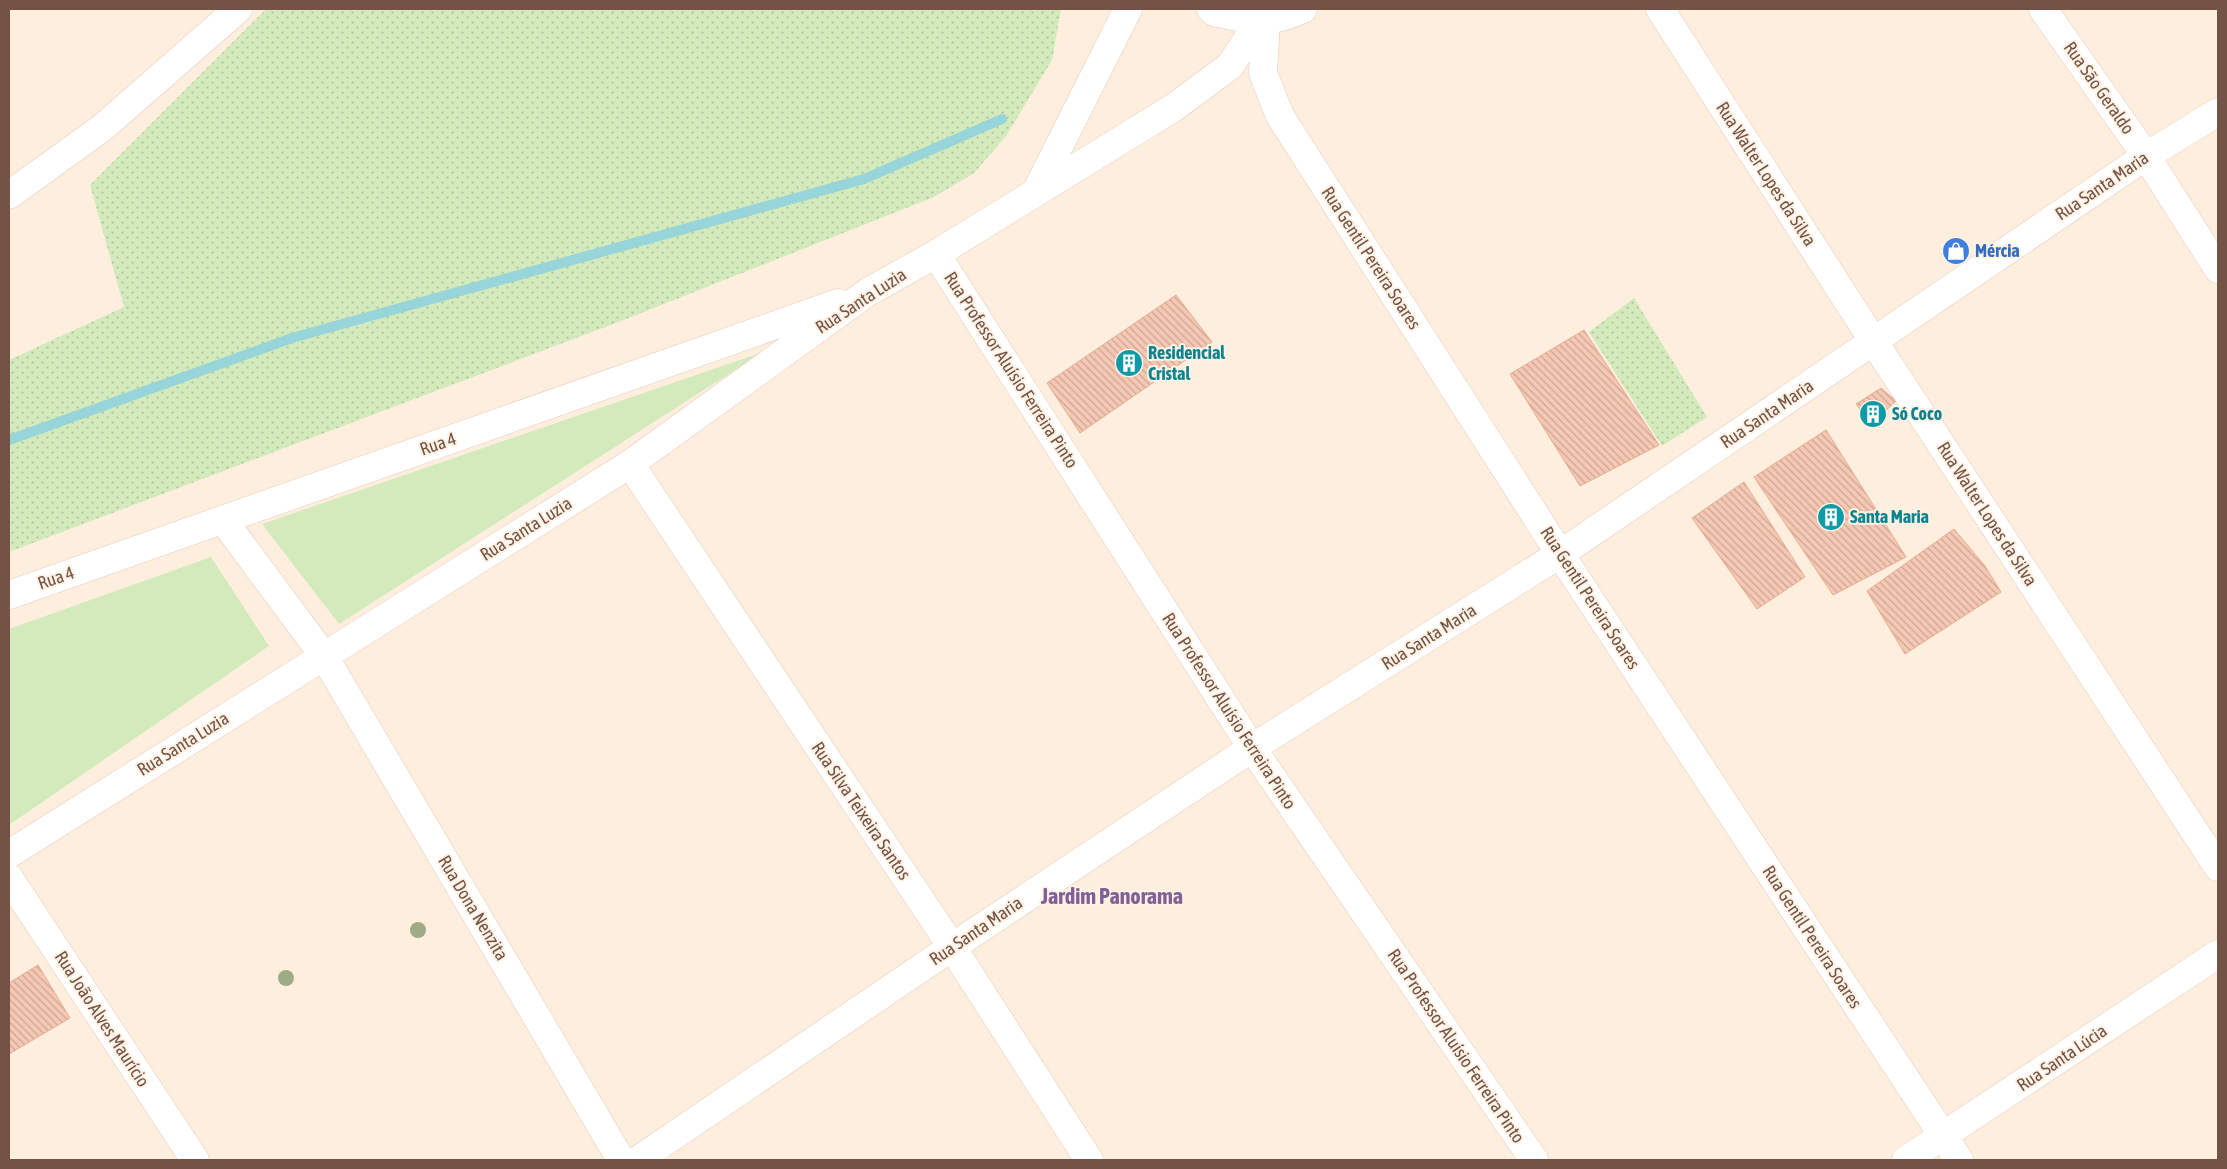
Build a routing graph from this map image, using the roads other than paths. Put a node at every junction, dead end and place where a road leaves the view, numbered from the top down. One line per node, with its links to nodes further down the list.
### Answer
1 (238, 9): 11 (street)
2 (1128, 9): 10 (street)
3 (1211, 9): 7 (street)
4 (1303, 9): 7 (street)
5 (1660, 9): 15 (street, Rua Walter Lopes da Silva)
6 (2043, 9): 9 (street, Rua São Geraldo)
7 (1262, 21): 10 (street, Rua Santa Luzia); 18 (street, Rua Gentil Pereira Soares)
8 (2218, 112): 9 (street, Rua Santa Maria)
9 (2146, 156): 13 (street, Rua São Geraldo); 15 (street, Rua Santa Maria)
10 (1036, 192): 12 (street, Rua Santa Luzia)
11 (9, 195)
12 (936, 254): 14 (street, Rua Santa Luzia); 21 (street, Rua Professor Aluísio Ferreira Pinto)
13 (2218, 269)
14 (868, 292): 16 (street, Rua Santa Luzia); 17 (street, Rua 4)
15 (1874, 342): 18 (street, Rua Santa Maria); 23 (street, Rua Walter Lopes da Silva)
16 (630, 464): 20 (street, Rua Santa Luzia); 25 (street, Rua Silva Teixeira Santos)
17 (222, 520): 19 (street, Rua 4); 20 (street, Rua Dona Nenzita)
18 (1560, 554): 21 (street, Rua Santa Maria); 27 (street, Rua Gentil Pereira Soares)
19 (9, 595)
20 (324, 656): 22 (street, Rua Santa Luzia); 29 (street, Rua Dona Nenzita)
21 (1252, 748): 25 (street, Rua Santa Maria); 32 (street, Rua Professor Aluísio Ferreira Pinto)
22 (9, 854)
23 (2218, 867)
24 (9, 878): 28 (street, Rua João Alves Maurício)
25 (952, 947): 30 (street, Rua Santa Maria); 31 (street, Rua Silva Teixeira Santos)
26 (2218, 954): 27 (street, Rua Santa Lúcia)
27 (1943, 1137): 33 (street, Rua Santa Lúcia); 34 (street, Rua Gentil Pereira Soares)
28 (195, 1160)
29 (621, 1160)
30 (638, 1160)
31 (1088, 1160)
32 (1534, 1160)
33 (1906, 1160)
34 (1959, 1160)

